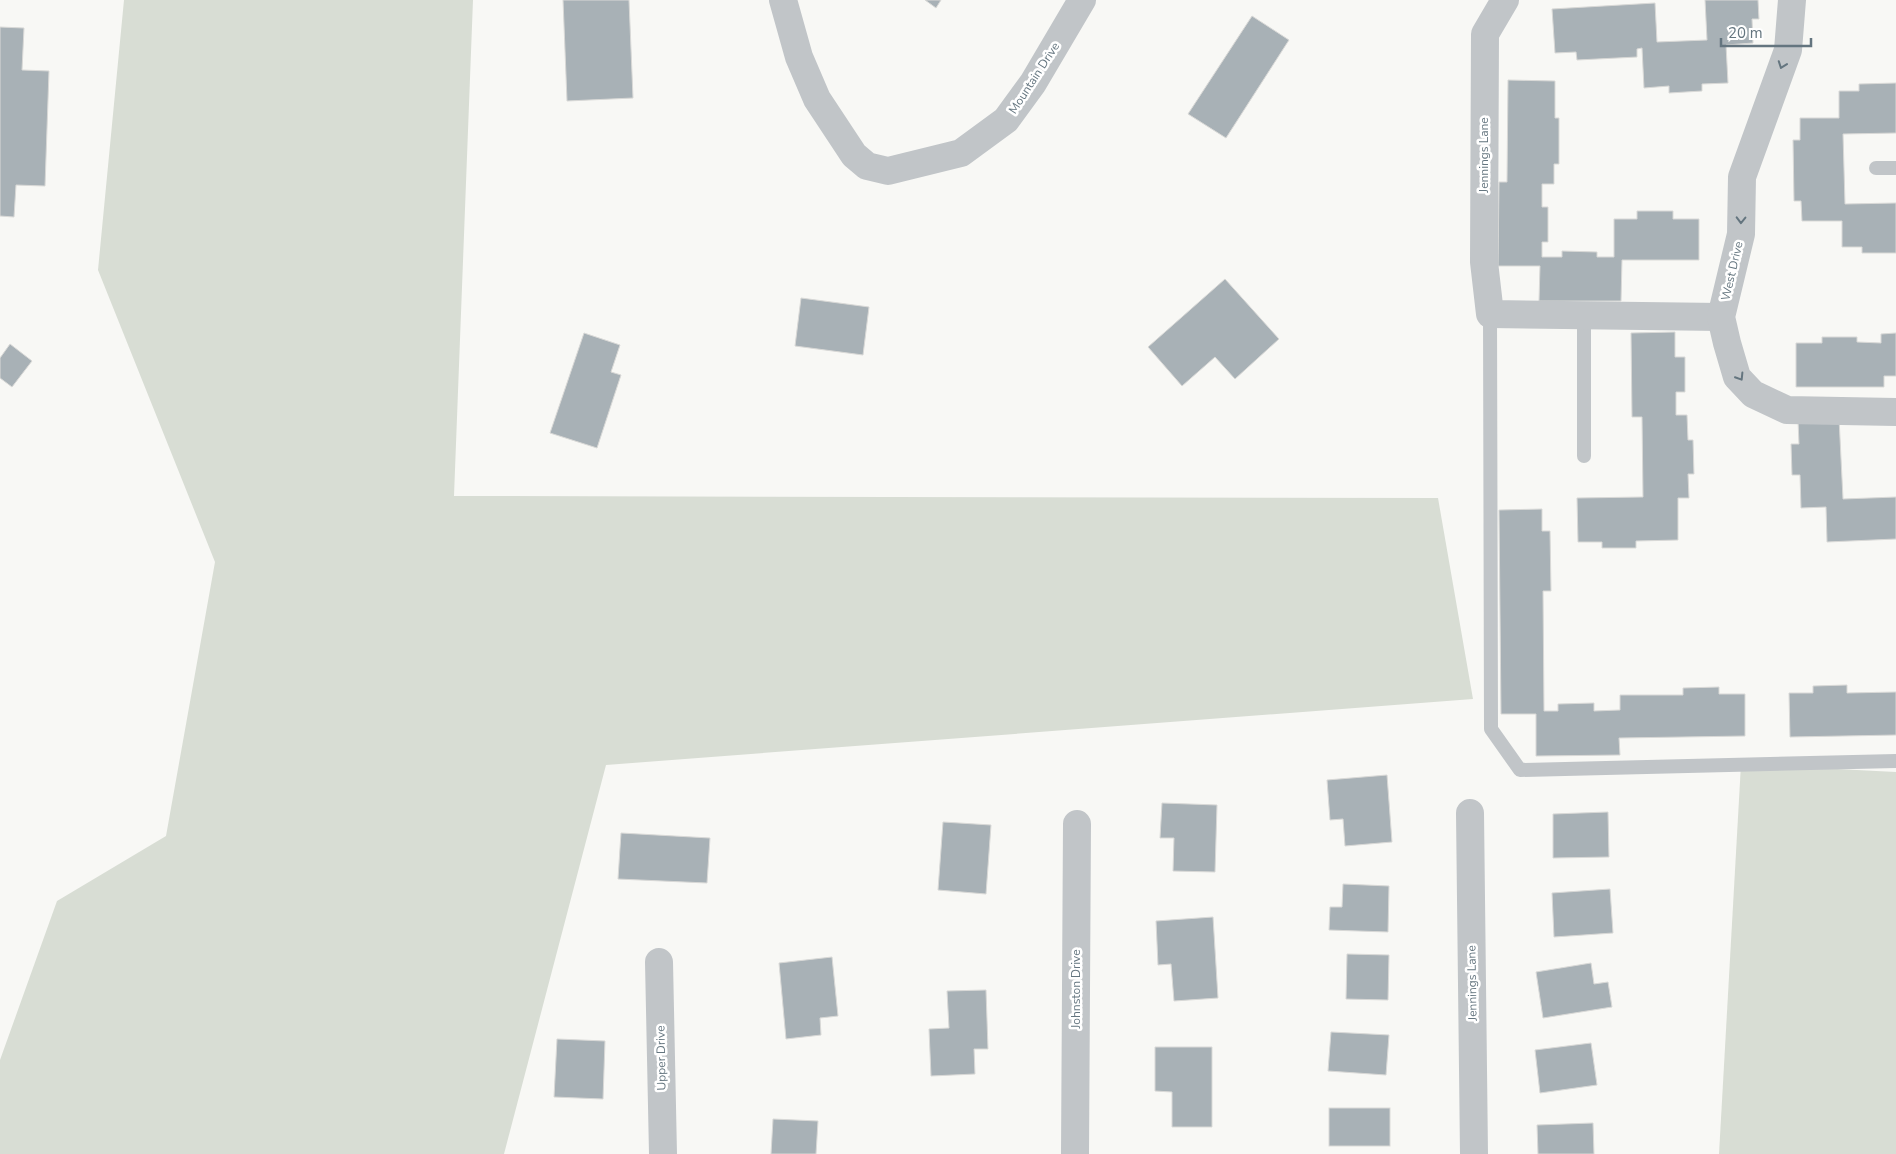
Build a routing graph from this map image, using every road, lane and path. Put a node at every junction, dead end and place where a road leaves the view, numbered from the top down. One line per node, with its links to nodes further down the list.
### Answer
1 (783, 0): 2 (street, Mountain Drive)
2 (1082, 0)
3 (1505, 0): 7 (street, Jennings Lane)
4 (1792, 0): 9 (street, West Drive, one-way to 9)
5 (1876, 168): 6 (lane)
6 (1896, 168)
7 (1490, 314): 8 (street); 12 (lane)
8 (1584, 316): 9 (street); 11 (lane)
9 (1721, 316): 10 (street, West Drive, one-way to 10)
10 (1896, 412)
11 (1584, 456)
12 (1896, 761)
13 (1470, 812): 18 (street, Jennings Lane)
14 (1077, 824): 17 (street, Johnston Drive)
15 (659, 962): 16 (street, Upper Drive)
16 (663, 1154)
17 (1074, 1154)
18 (1474, 1154)

